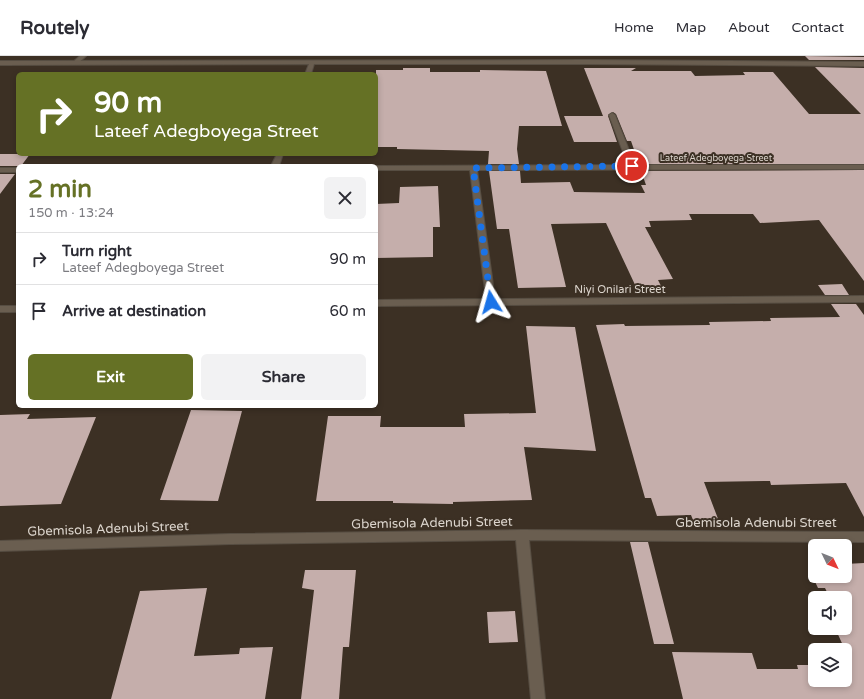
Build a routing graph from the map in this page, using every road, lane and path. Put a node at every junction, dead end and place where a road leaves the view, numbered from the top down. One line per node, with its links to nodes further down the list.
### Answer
1 (83, 56): 6 (street)
2 (680, 56): 4 (street)
3 (312, 62): 4 (street); 6 (street); 8 (street)
4 (687, 62): 7 (street)
5 (0, 63): 6 (street)
6 (75, 63)
7 (864, 64)
8 (309, 72)
9 (612, 115): 10 (street)
10 (632, 166): 11 (street, Lateef Adegboyega Street); 13 (street, Lateef Adegboyega Street)
11 (864, 167)
12 (378, 168): 13 (street, Lateef Adegboyega Street)
13 (473, 168): 17 (street)
14 (0, 170): 15 (street)
15 (16, 170)
16 (864, 299): 17 (street, Niyi Onilari Street)
17 (491, 302): 18 (street, Niyi Onilari Street)
18 (378, 303)
19 (0, 309): 20 (street)
20 (16, 309)
21 (522, 535): 22 (street, Gbemisola Adenubi Street); 23 (street, Gbemisola Adenubi Street); 24 (street)
22 (864, 537)
23 (0, 546)
24 (538, 699)

